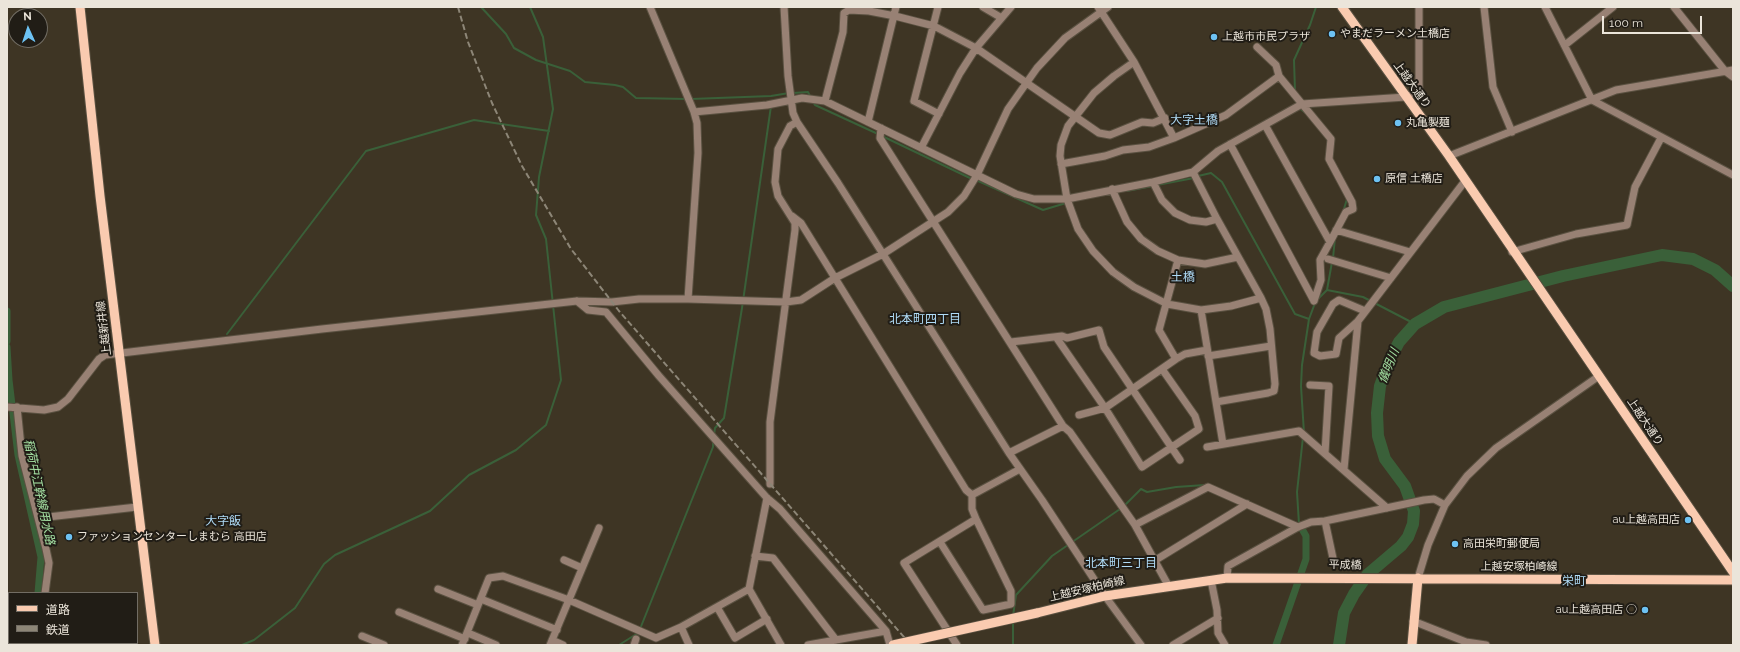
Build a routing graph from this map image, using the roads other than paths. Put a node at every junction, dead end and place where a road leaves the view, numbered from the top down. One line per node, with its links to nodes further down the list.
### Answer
1 (80, 7): 79 (main road, 上越新井線)
2 (650, 7): 33 (street)
3 (784, 7): 29 (street)
4 (896, 7): 16 (street)
5 (938, 7): 18 (street)
6 (983, 7): 17 (street)
7 (1010, 7): 17 (street)
8 (1108, 7): 15 (street)
9 (1342, 7): 28 (main road, 上越大通り)
10 (1419, 7): 28 (street)
11 (1484, 7): 41 (street)
12 (1545, 7): 19 (street)
13 (1614, 7): 19 (street)
14 (1674, 7): 24 (street)
15 (1100, 9): 22 (street); 27 (street)
16 (895, 16): 18 (street); 31 (street); 38 (street)
17 (1000, 17): 21 (street)
18 (934, 26): 21 (street); 34 (street)
19 (1566, 45): 30 (street)
20 (1257, 47): 25 (street)
21 (976, 48): 27 (street); 34 (street)
22 (1134, 62): 35 (street); 36 (street)
23 (1733, 70): 24 (street)
24 (1725, 71): 26 (street); 30 (street)
25 (1279, 76): 32 (street); 42 (street)
26 (1733, 77)
27 (1025, 83): 35 (street); 49 (street)
28 (1406, 97): 32 (street); 46 (main road, 上越大通り)
29 (791, 100): 31 (street); 33 (street); 37 (street)
30 (1592, 100): 41 (street); 43 (street)
31 (825, 101): 38 (street)
32 (1302, 104): 39 (street); 58 (street)
33 (694, 112): 69 (street)
34 (939, 114): 45 (street)
35 (1075, 117): 36 (street); 47 (street)
36 (1165, 118): 42 (street)
37 (797, 122): 55 (street); 62 (street)
38 (868, 122): 40 (street)
39 (1265, 125): 44 (street); 59 (street)
40 (881, 128): 45 (street); 57 (street)
41 (1512, 132): 46 (street)
42 (1174, 138): 47 (street)
43 (1661, 138): 50 (street); 61 (street)
44 (1230, 144): 48 (street); 59 (street)
45 (921, 148): 49 (street)
46 (1449, 156): 51 (main road, 上越大通り)
47 (1061, 164): 54 (street)
48 (1193, 172): 52 (street); 56 (street)
49 (977, 175): 54 (street); 57 (street)
50 (1733, 175)
51 (1465, 181): 60 (street); 61 (main road, 上越大通り)
52 (1153, 182): 53 (street); 56 (street)
53 (1112, 189): 54 (street); 65 (street)
54 (1067, 199): 72 (street)
55 (790, 215): 66 (street); 71 (street)
56 (1217, 219): 63 (street)
57 (934, 221): 62 (street); 77 (street)
58 (1336, 230): 59 (street); 60 (street)
59 (1330, 242)
60 (1410, 252): 67 (street)
61 (1512, 252): 83 (main road, 上越大通り)
62 (883, 254): 66 (street); 95 (street)
63 (1238, 257): 65 (street); 68 (street)
64 (1328, 259): 67 (street)
65 (1178, 260): 72 (street)
66 (835, 278): 71 (street); 101 (street)
67 (1390, 278): 74 (street)
68 (1261, 298): 73 (street); 78 (street)
69 (688, 299): 70 (street); 71 (street)
70 (577, 301): 79 (street); 102 (street)
71 (786, 302): 100 (street)
72 (1167, 304): 73 (street); 81 (street)
73 (1201, 310): 80 (street)
74 (1365, 311): 75 (street); 75 (street)
75 (1358, 320): 99 (street)
76 (1056, 337): 77 (street); 85 (street); 89 (street)
77 (1011, 342): 91 (street)
78 (1271, 346): 80 (street); 86 (street)
79 (119, 353): 88 (street); 105 (main road, 上越新井線)
80 (1208, 353): 81 (street); 86 (street)
81 (1176, 359): 82 (street)
82 (1162, 369): 85 (street); 94 (street)
83 (1599, 376): 104 (street); 119 (main road, 上越大通り)
84 (1310, 385): 96 (street)
85 (1134, 389): 89 (street); 94 (street)
86 (1216, 402): 92 (street)
87 (7, 407): 88 (street)
88 (17, 407): 107 (street)
89 (1105, 408): 90 (street); 94 (street)
90 (1079, 415)
91 (1063, 426): 95 (street); 110 (street)
92 (1223, 444): 93 (street); 96 (street)
93 (1208, 447)
94 (1171, 448): 97 (street)
95 (1009, 453): 98 (street)
96 (1325, 453): 99 (street)
97 (1180, 460)
98 (1020, 469): 101 (street); 130 (street)
99 (1344, 469): 106 (street)
100 (770, 484)
101 (972, 495): 108 (street)
102 (767, 498): 114 (street); 140 (street)
103 (1247, 504): 110 (street); 111 (street); 116 (street)
104 (1445, 505): 106 (street); 123 (street)
105 (137, 507): 107 (street); 146 (main road, 上越新井線)
106 (1387, 508): 109 (street)
107 (39, 518): 129 (street)
108 (976, 519): 113 (street); 113 (street)
109 (1325, 521): 111 (street); 117 (street)
110 (1135, 525): 116 (street)
111 (1298, 527): 121 (street)
112 (599, 528): 118 (street)
113 (940, 542): 154 (street)
114 (755, 556): 128 (street); 143 (street)
115 (564, 560): 118 (street)
116 (1154, 561): 126 (street)
117 (1334, 563)
118 (582, 568): 131 (street)
119 (1733, 572)
120 (1289, 577): 121 (main road, 上越安塚柏崎線); 122 (main road, 平成橋)
121 (1227, 578): 124 (main road, 上越安塚柏崎線)
122 (1401, 578): 123 (main road, 上越安塚柏崎線)
123 (1418, 578): 125 (main road, 上越安塚柏崎線); 137 (main road)
124 (1211, 580): 126 (main road, 上越安塚柏崎線); 135 (street)
125 (1733, 580)
126 (1168, 585): 130 (main road, 上越安塚柏崎線)
127 (438, 589): 132 (street)
128 (749, 589): 133 (street); 136 (street)
129 (45, 592)
130 (1105, 596): 153 (main road, 上越安塚柏崎線, bridge); 155 (street)
131 (569, 600): 132 (street); 138 (street); 139 (street)
132 (480, 602): 139 (street); 142 (street)
133 (717, 607): 136 (street); 138 (street)
134 (399, 612): 142 (street)
135 (1218, 618): 156 (street); 157 (street)
136 (767, 619): 151 (street)
137 (1413, 621): 145 (street); 158 (main road)
138 (681, 627): 150 (street)
139 (557, 630): 144 (street)
140 (886, 631): 143 (street); 153 (street)
141 (362, 636): 147 (street)
142 (465, 639): 148 (street)
143 (836, 640): 152 (street)
144 (551, 643): 149 (street)
145 (1466, 643): 159 (street)
146 (155, 645)
147 (382, 645)
148 (496, 645)
149 (563, 645)
150 (689, 645)
151 (781, 645)
152 (808, 645)
153 (892, 645)
154 (957, 645)
155 (1141, 645)
156 (1173, 645)
157 (1225, 645)
158 (1412, 645)
159 (1486, 645)

